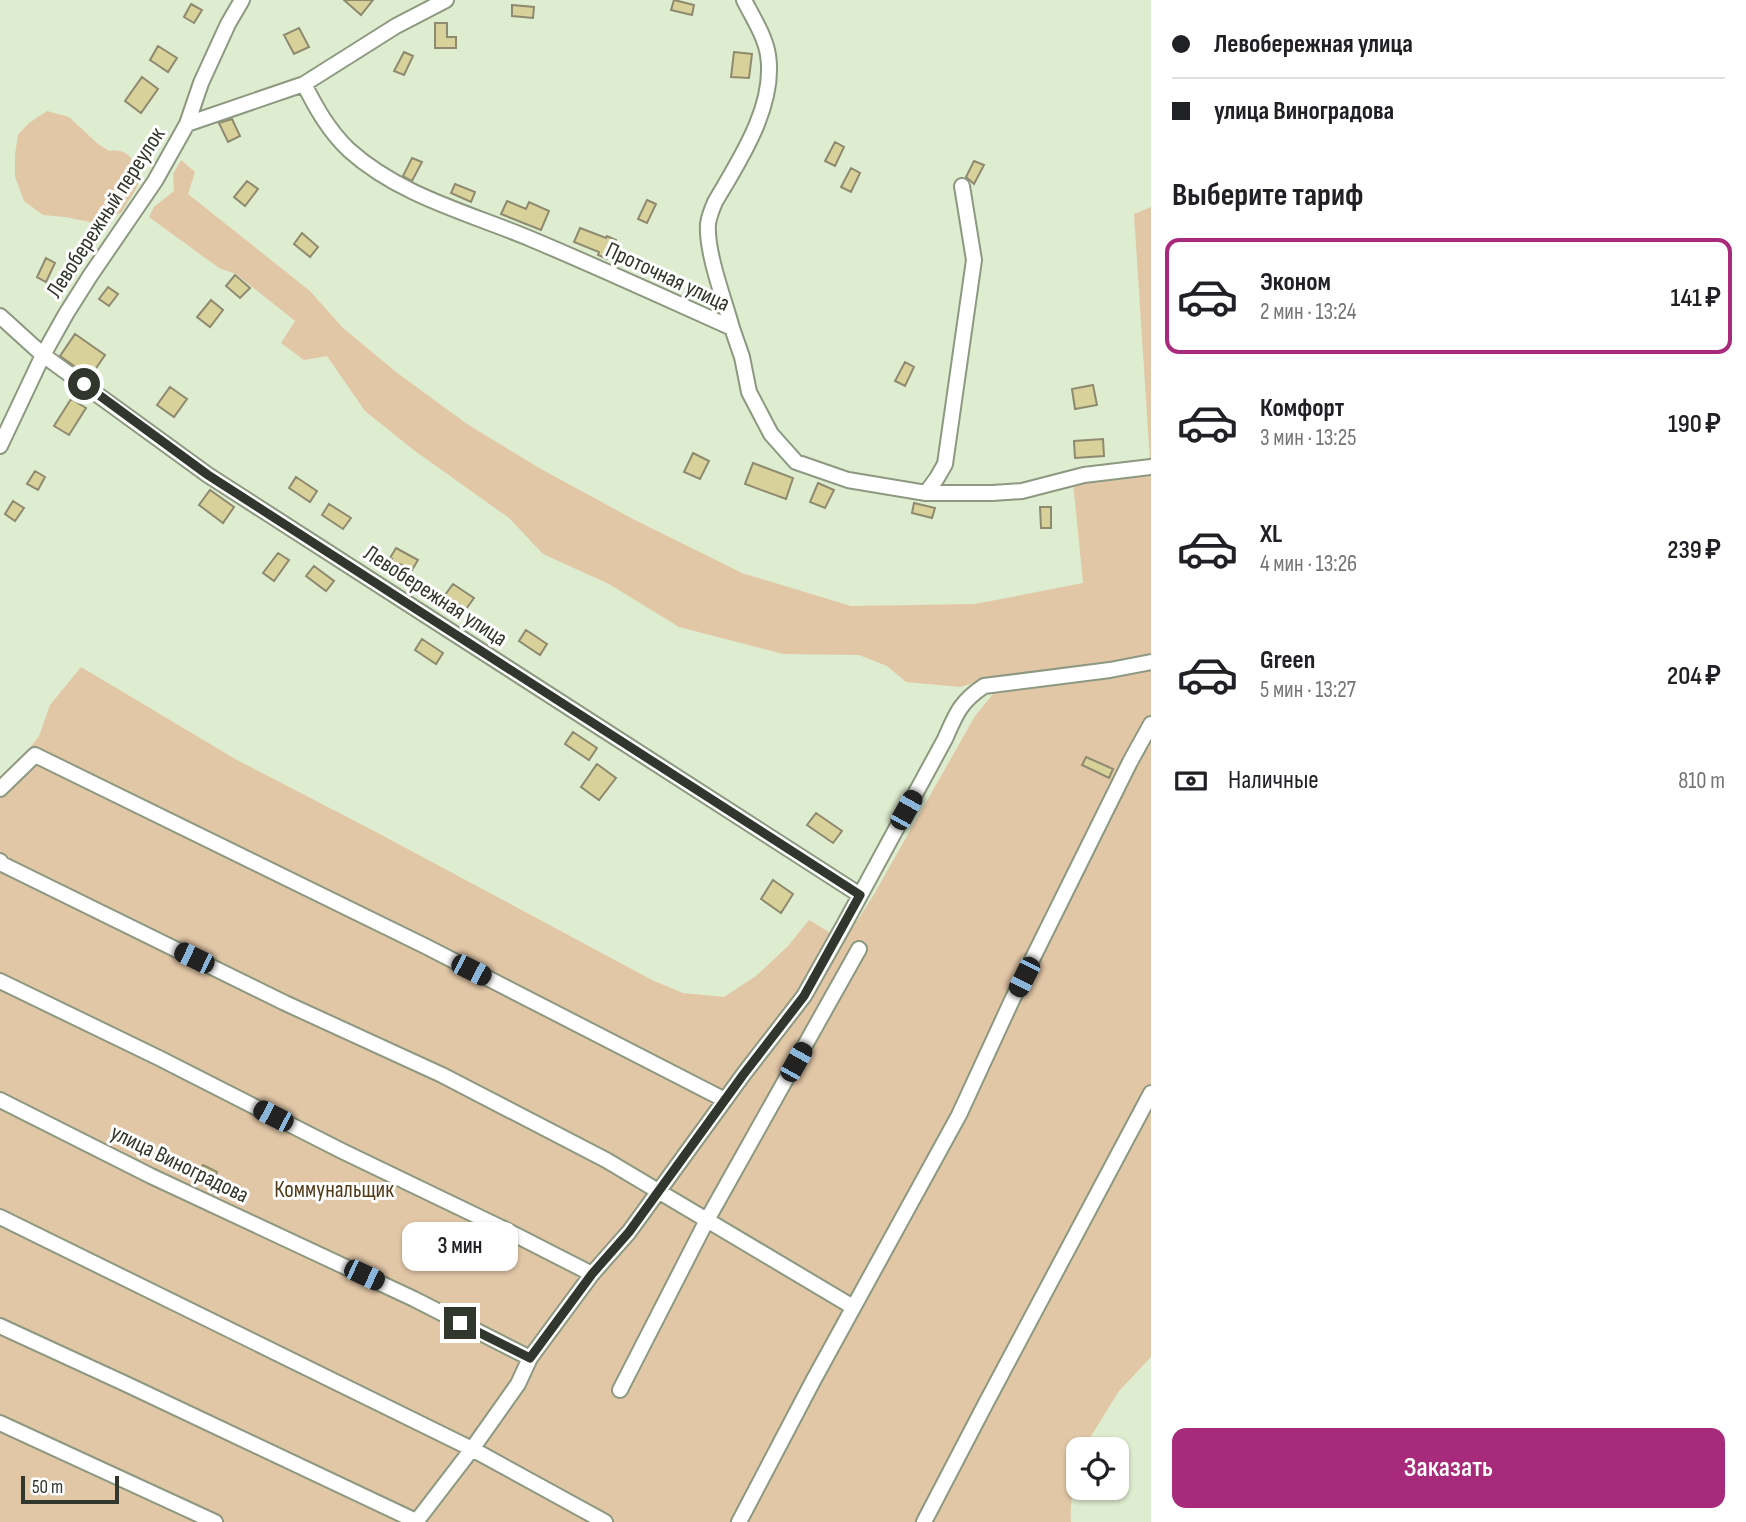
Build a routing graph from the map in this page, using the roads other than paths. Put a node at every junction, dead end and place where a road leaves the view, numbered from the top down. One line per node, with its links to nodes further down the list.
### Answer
1 (243, 0): 5 (street, Левобережный переулок)
2 (446, 0): 4 (street)
3 (744, 0): 8 (street)
4 (304, 84): 5 (street); 8 (street, Проточная улица)
5 (187, 124): 9 (street, Левобережный переулок)
6 (962, 186): 12 (street)
7 (0, 316): 9 (street, Левобережная улица)
8 (732, 328): 12 (street, Проточная улица)
9 (43, 355): 10 (street, Левобережный переулок); 17 (street, Левобережная улица)
10 (0, 446)
11 (1151, 467): 12 (street, Проточная улица)
12 (926, 493)
13 (1151, 662): 17 (street)
14 (1151, 724): 27 (street)
15 (0, 789): 22 (street)
16 (0, 862): 23 (street)
17 (860, 895): 22 (street)
18 (859, 949): 25 (street)
19 (0, 981): 26 (street)
20 (1151, 1093): 37 (street)
21 (0, 1100): 29 (street, улица Виноградова)
22 (725, 1100): 23 (street)
23 (658, 1191): 25 (street); 26 (street)
24 (0, 1217): 32 (street)
25 (707, 1220): 27 (street); 30 (street)
26 (592, 1274): 29 (street)
27 (853, 1307): 36 (street)
28 (0, 1326): 34 (street)
29 (530, 1358): 32 (street)
30 (620, 1390)
31 (0, 1423): 33 (street)
32 (472, 1449): 34 (street); 35 (street)
33 (215, 1522)
34 (417, 1522)
35 (606, 1522)
36 (739, 1522)
37 (925, 1522)

